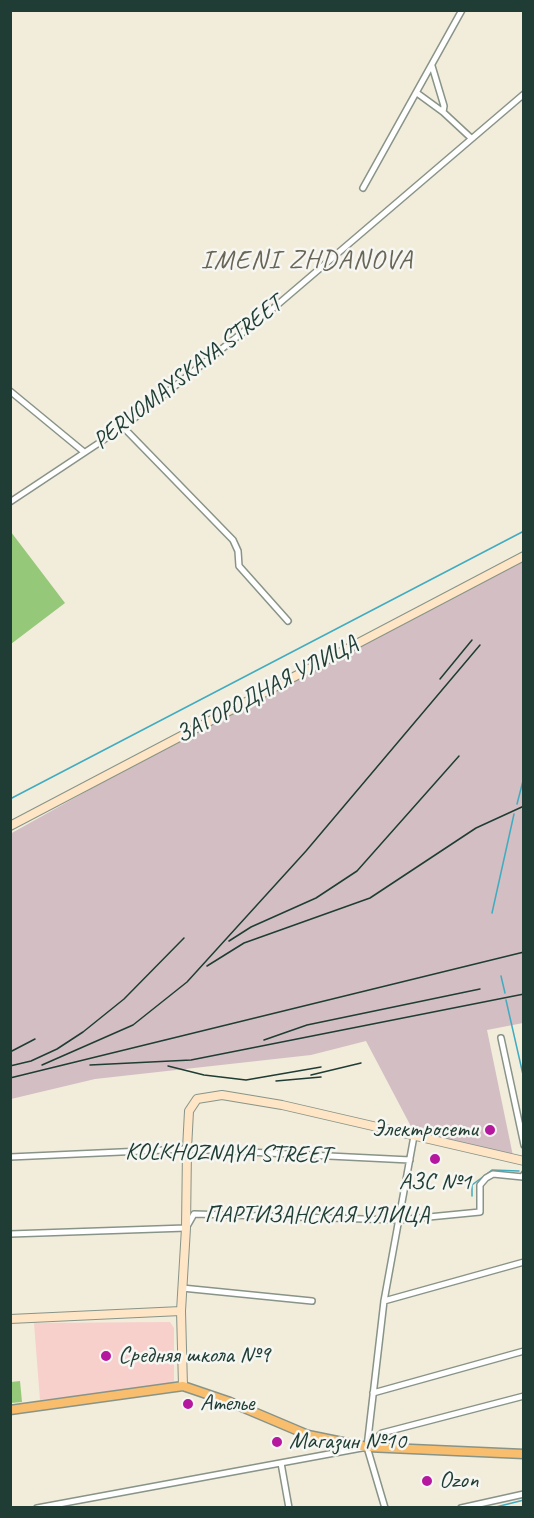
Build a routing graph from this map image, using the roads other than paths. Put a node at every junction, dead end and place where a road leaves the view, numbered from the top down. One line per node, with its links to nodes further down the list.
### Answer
1 (462, 10): 2 (street)
2 (432, 66): 3 (street); 5 (street)
3 (417, 93): 5 (street); 7 (street)
4 (524, 94): 6 (street, PERVOMAYSKAYA STREET)
5 (442, 112): 6 (street)
6 (471, 138): 9 (street, PERVOMAYSKAYA STREET)
7 (363, 188)
8 (10, 391): 10 (street)
9 (123, 427): 10 (street, PERVOMAYSKAYA STREET); 13 (street)
10 (84, 453): 11 (street, PERVOMAYSKAYA STREET)
11 (10, 502)
12 (524, 556): 14 (street, ЗАГОРОДНАЯ УЛИЦА)
13 (288, 621)
14 (10, 826)
15 (501, 1038): 17 (street)
16 (414, 1136): 18 (street); 20 (street); 21 (street)
17 (524, 1145)
18 (186, 1149): 19 (street, KOLKHOZNAYA STREET); 20 (street, KOLKHOZNAYA STREET); 24 (street)
19 (10, 1157)
20 (410, 1160): 23 (street)
21 (524, 1161)
22 (524, 1174): 23 (street, ПАРТИЗАНСКАЯ УЛИЦА)
23 (398, 1220): 24 (street, ПАРТИЗАНСКАЯ УЛИЦА); 29 (street)
24 (186, 1228): 25 (street, ПАРТИЗАНСКАЯ УЛИЦА); 27 (street)
25 (10, 1234)
26 (524, 1262): 29 (street)
27 (182, 1288): 28 (street); 30 (street)
28 (312, 1301)
29 (384, 1301): 34 (street)
30 (181, 1311): 31 (street); 33 (street)
31 (10, 1319)
32 (524, 1351): 34 (street)
33 (183, 1386): 36 (main road); 37 (main road)
34 (372, 1393): 37 (street)
35 (524, 1396): 37 (street)
36 (10, 1410)
37 (367, 1447): 38 (main road); 39 (street); 43 (street)
38 (524, 1454)
39 (281, 1463): 41 (street); 42 (street)
40 (524, 1494): 44 (street)
41 (37, 1508)
42 (289, 1508)
43 (385, 1508)
44 (461, 1508)

